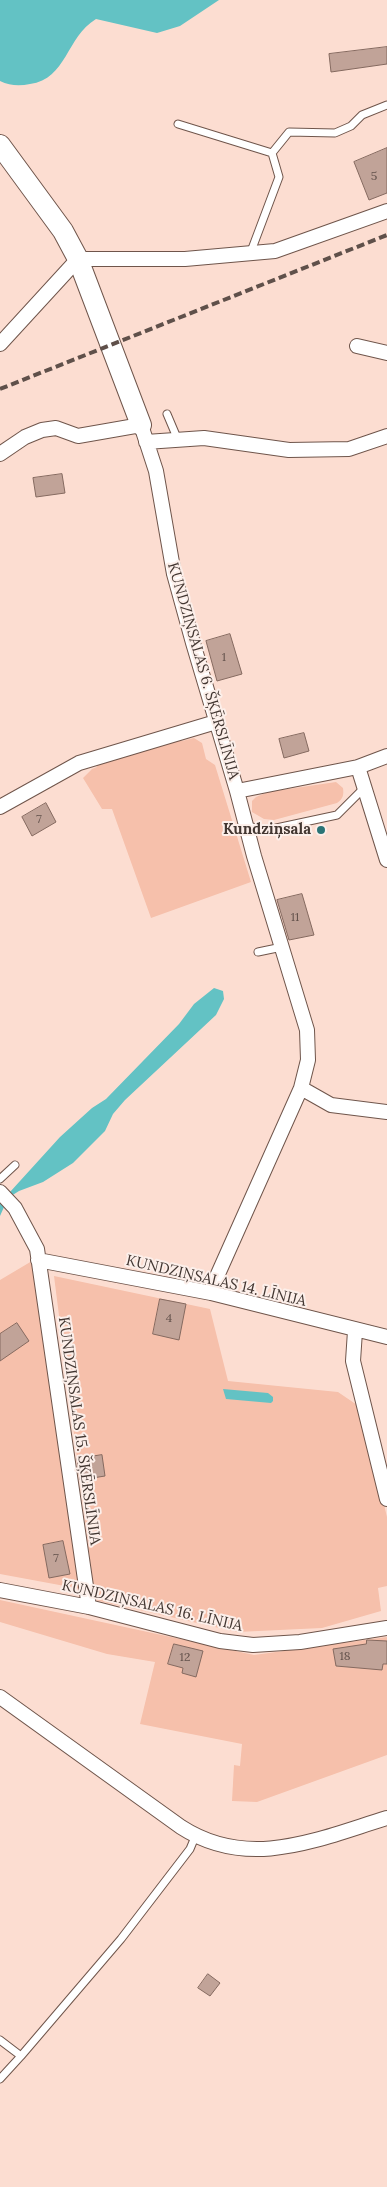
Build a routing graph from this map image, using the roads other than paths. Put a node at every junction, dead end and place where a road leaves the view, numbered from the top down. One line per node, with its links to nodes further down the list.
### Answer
1 (387, 105): 4 (lane)
2 (178, 124): 4 (lane)
3 (0, 145): 7 (street, KUNDZIŅSALAS 6. ŠĶĒRSLĪNIJA)
4 (272, 153): 6 (lane)
5 (387, 211): 6 (street)
6 (250, 254): 7 (street)
7 (78, 259): 8 (street); 12 (street, KUNDZIŅSALAS 6. ŠĶĒRSLĪNIJA)
8 (0, 344)
9 (357, 346): 10 (street)
10 (387, 352)
11 (167, 414): 14 (lane)
12 (144, 434): 14 (street); 15 (street); 16 (street, KUNDZIŅSALAS 6. ŠĶĒRSLĪNIJA)
13 (387, 436): 14 (street)
14 (178, 440)
15 (0, 454)
16 (216, 722): 20 (street, KUNDZIŅSALAS 6. ŠĶĒRSLĪNIJA); 21 (street)
17 (387, 756): 18 (street)
18 (358, 767): 19 (street); 20 (street)
19 (364, 788): 22 (lane); 23 (street)
20 (237, 790): 22 (street, KUNDZIŅSALAS 6. ŠĶĒRSLĪNIJA)
21 (0, 807)
22 (246, 826): 24 (street, KUNDZIŅSALAS 6. ŠĶĒRSLĪNIJA)
23 (387, 860)
24 (282, 947): 25 (lane); 26 (street, KUNDZIŅSALAS 6. ŠĶĒRSLĪNIJA)
25 (258, 952)
26 (301, 1088): 27 (street); 32 (street, KUNDZIŅSALAS 6. ŠĶĒRSLĪNIJA)
27 (387, 1112)
28 (15, 1165): 29 (lane)
29 (0, 1179)
30 (0, 1192): 31 (street, KUNDZIŅSALAS 15. ŠĶĒRSLĪNIJA)
31 (38, 1260): 32 (street, KUNDZIŅSALAS 14. LĪNIJA); 37 (street, KUNDZIŅSALAS 15. ŠĶĒRSLĪNIJA)
32 (211, 1293): 33 (street, KUNDZIŅSALAS 14. LĪNIJA)
33 (355, 1331): 34 (street, KUNDZIŅSALAS 14. LĪNIJA); 35 (street)
34 (387, 1337)
35 (387, 1499)
36 (0, 1590): 37 (street, KUNDZIŅSALAS 16. LĪNIJA)
37 (89, 1607): 38 (street, KUNDZIŅSALAS 16. LĪNIJA)
38 (387, 1628)
39 (0, 1698): 41 (street)
40 (387, 1818): 41 (street)
41 (195, 1837): 43 (lane)
42 (0, 2040): 43 (lane)
43 (21, 2056): 44 (lane)
44 (0, 2079)

